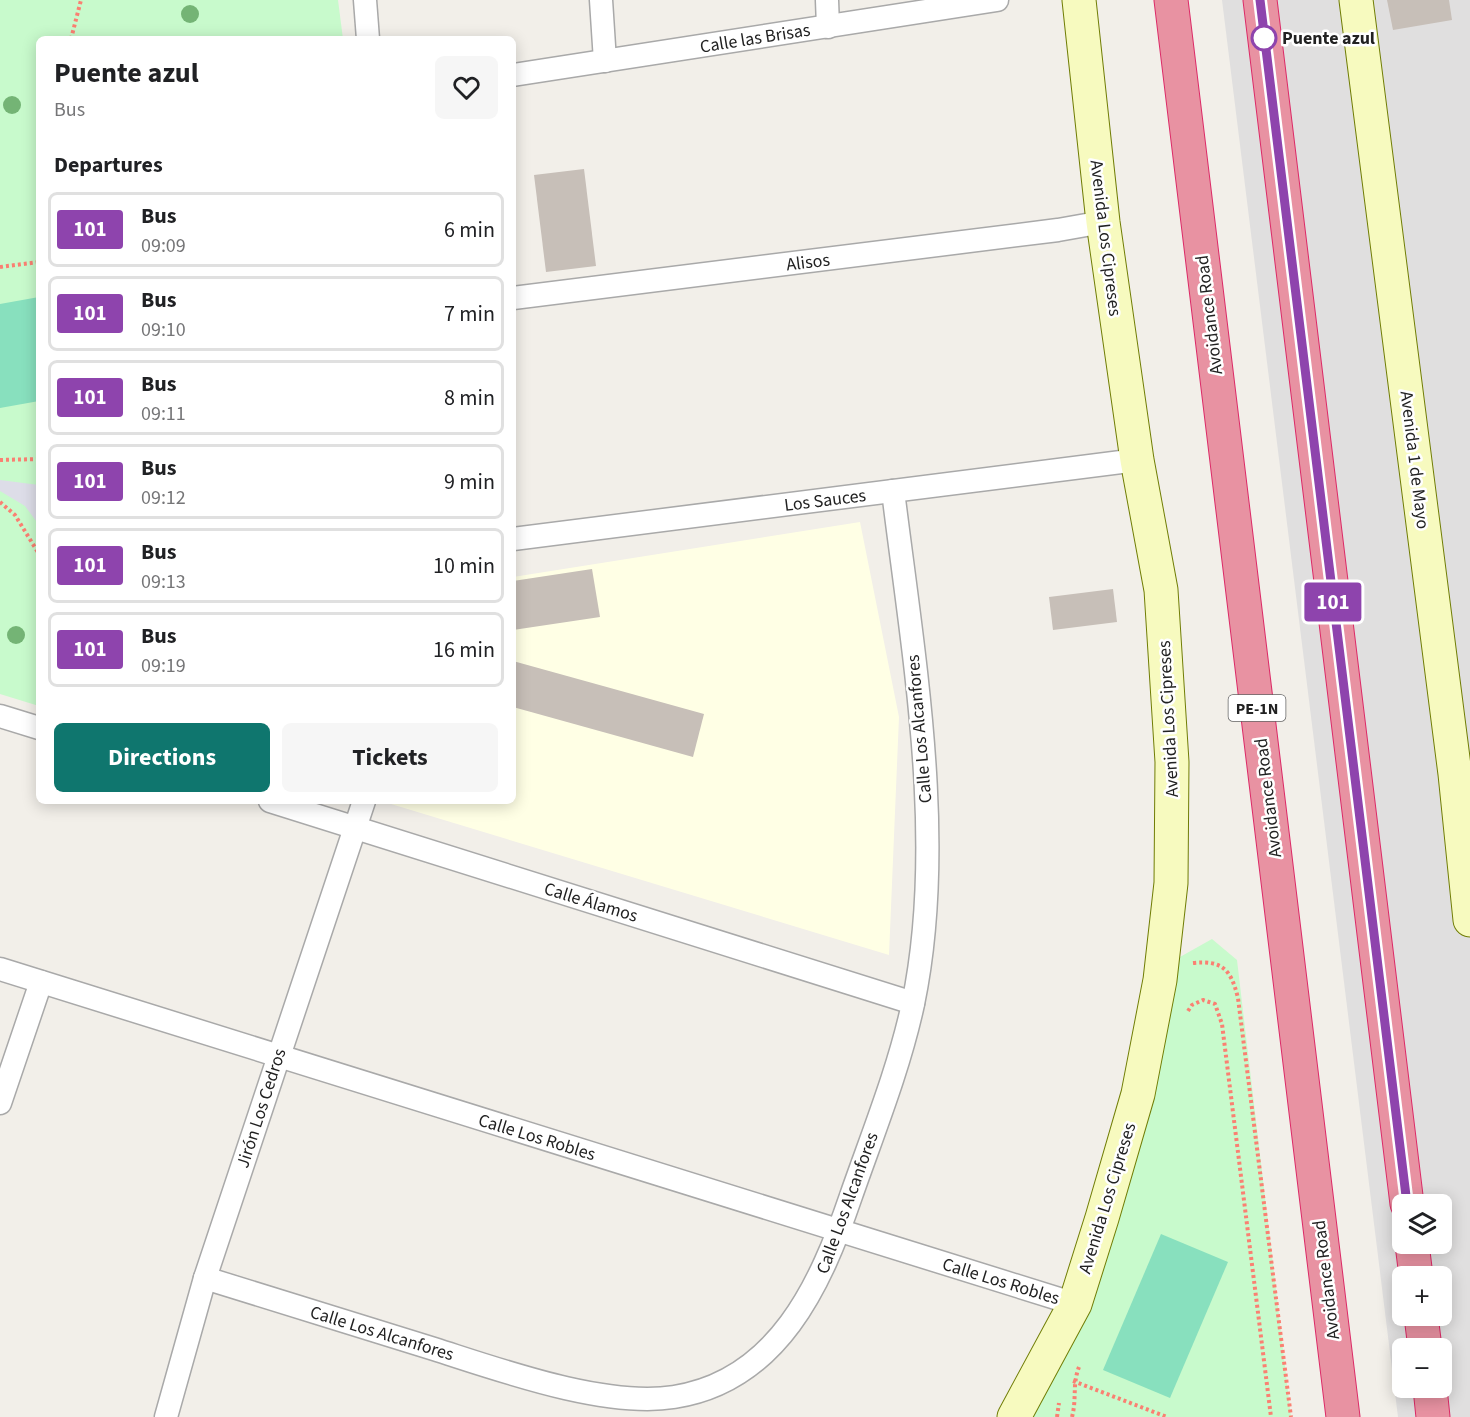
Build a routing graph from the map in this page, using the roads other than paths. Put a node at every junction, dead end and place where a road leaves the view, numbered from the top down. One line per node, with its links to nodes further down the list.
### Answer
1 (365, 0): 10 (street)
2 (601, 0): 11 (street)
3 (827, 0): 9 (street)
4 (997, 0): 9 (street, Calle las Brisas)
5 (1079, 0): 13 (street, Avenida Los Cipreses)
6 (1171, 0): 37 (highway, Avoidance Road / PE-1N)
7 (1260, 0): 30 (highway)
8 (1356, 0): 20 (street, Avenida 1 de Mayo)
9 (828, 27): 11 (street, Calle las Brisas)
10 (368, 36)
11 (605, 61): 12 (street, Calle las Brisas)
12 (516, 75)
13 (1103, 222): 14 (street, Alisos); 15 (street, Avenida Los Cipreses)
14 (516, 298)
15 (1137, 460): 16 (street, Los Sauces); 33 (street, Avenida Los Cipreses)
16 (893, 491): 17 (street, Los Sauces); 27 (street, Calle Los Alcanfores)
17 (516, 539)
18 (0, 716): 19 (street)
19 (36, 727)
20 (1462, 773): 24 (street, Avenida 1 de Mayo)
21 (279, 804): 23 (street, Calle Álamos)
22 (363, 804): 23 (street, Jirón Los Cedros)
23 (355, 828): 27 (street, Calle Álamos); 28 (street, Jirón Los Cedros)
24 (1470, 920)
25 (0, 969): 26 (street, Calle Los Robles)
26 (41, 982): 28 (street, Calle Los Robles); 29 (street)
27 (913, 1003): 31 (street, Calle Los Alcanfores)
28 (278, 1057): 31 (street, Calle Los Robles); 32 (street, Jirón Los Cedros)
29 (0, 1103)
30 (1406, 1194)
31 (840, 1230): 32 (street, Calle Los Alcanfores); 33 (street, Calle Los Robles)
32 (205, 1278): 35 (street, Jirón Los Cedros)
33 (1075, 1304): 36 (street, Avenida Los Cipreses)
34 (1431, 1398): 38 (highway)
35 (166, 1417)
36 (1014, 1417)
37 (1343, 1417)
38 (1433, 1417)

